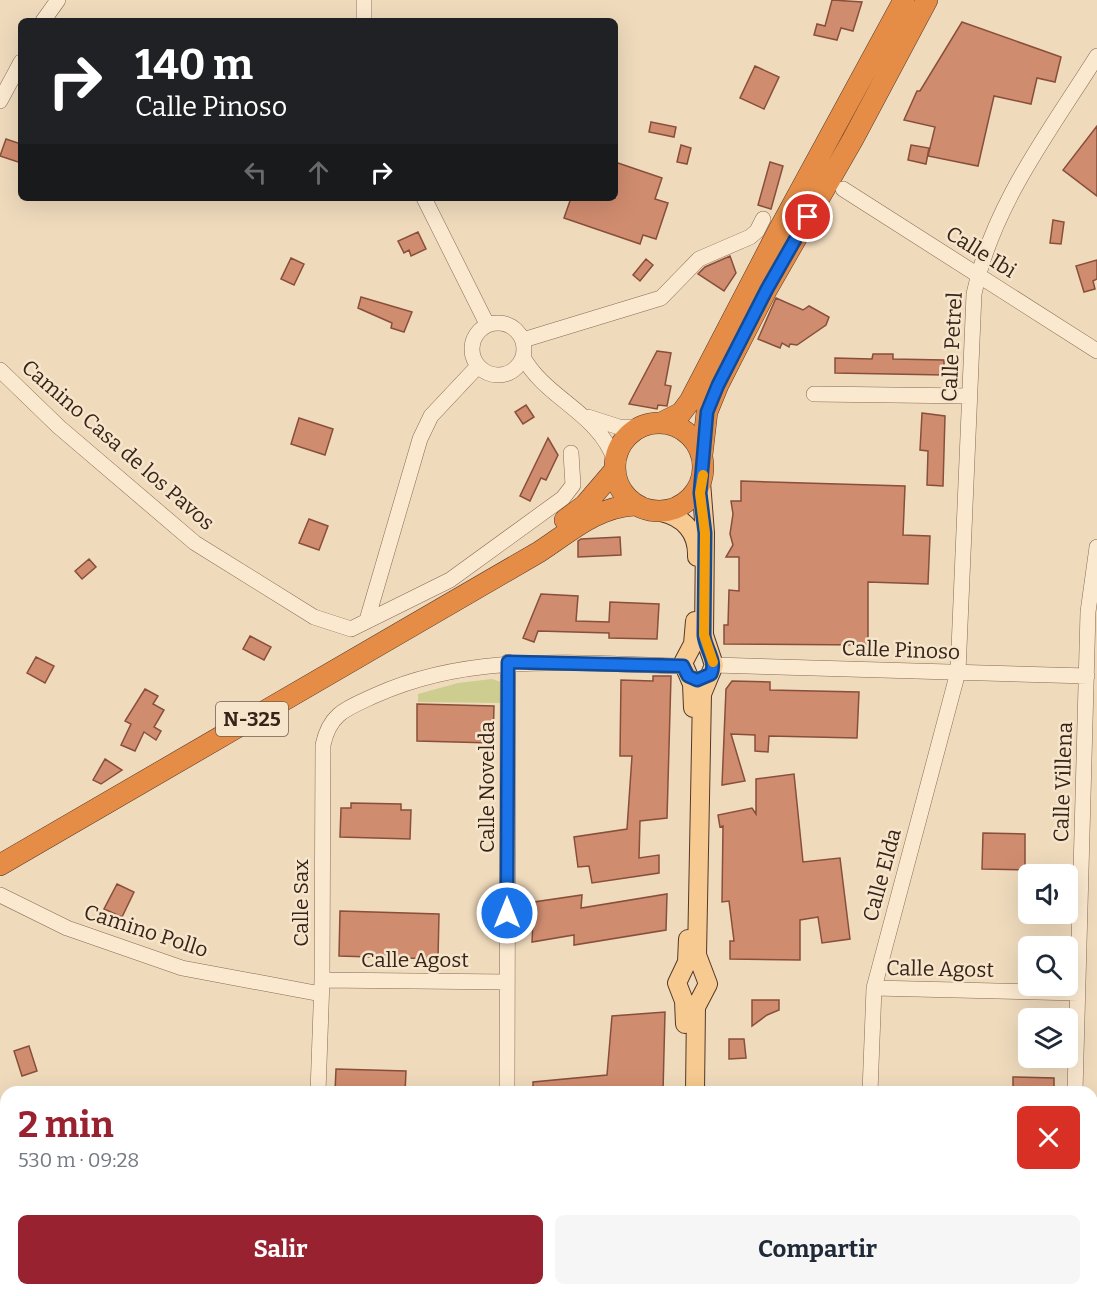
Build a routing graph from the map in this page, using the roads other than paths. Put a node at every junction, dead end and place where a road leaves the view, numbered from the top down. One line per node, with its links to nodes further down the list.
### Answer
1 (58, 0): 5 (street)
2 (364, 0): 6 (street)
3 (904, 0): 25 (highway)
4 (927, 0): 28 (highway)
5 (45, 18)
6 (364, 18)
7 (1097, 56): 13 (street, Calle Petrel)
8 (18, 68): 9 (street)
9 (0, 101)
10 (843, 189): 13 (street, Calle Ibi)
11 (426, 201): 14 (street)
12 (763, 219): 15 (street)
13 (978, 275): 16 (street, Calle Ibi); 23 (street, Calle Petrel)
14 (487, 324): 15 (street); 18 (street)
15 (523, 340): 17 (street)
16 (1097, 351)
17 (523, 357): 20 (street); 21 (street)
18 (478, 366): 20 (street); 35 (street)
19 (0, 370): 35 (street, Camino Casa de los Pavos)
20 (512, 371): 21 (street)
21 (541, 381): 24 (street)
22 (814, 394): 23 (street)
23 (970, 396): 39 (street, Calle Petrel)
24 (581, 413): 26 (street); 29 (street)
25 (660, 423): 26 (highway); 28 (highway)
26 (637, 427): 29 (highway, N-325)
27 (571, 453): 35 (street, Camino Casa de los Pavos)
28 (702, 455): 30 (highway)
29 (614, 466): 31 (highway); 34 (highway, N-325)
30 (701, 482): 32 (highway); 38 (main road)
31 (635, 505): 32 (highway, N-325); 34 (highway, N-325)
32 (661, 512): 37 (main road)
33 (1097, 547): 40 (street, Calle Villena)
34 (503, 572): 41 (highway, N-325)
35 (367, 620)
36 (508, 662): 37 (street); 45 (street, Calle Novelda); 46 (street, Calle Sax)
37 (687, 665): 38 (main road); 38 (main road); 43 (main road)
38 (710, 665): 39 (street, Calle Pinoso); 44 (main road)
39 (958, 672): 40 (street, Calle Pinoso); 47 (street, Calle Elda)
40 (1086, 676): 50 (street, Calle Villena)
41 (0, 865)
42 (0, 895): 46 (street, Camino Pollo)
43 (684, 970): 44 (main road); 49 (main road)
44 (703, 972): 52 (main road)
45 (507, 982): 46 (street, Calle Agost); 54 (street, Calle Novelda)
46 (322, 987): 53 (street, Calle Sax)
47 (874, 988): 48 (street, Calle Agost); 57 (street, Calle Elda)
48 (1018, 992)
49 (681, 993): 52 (main road); 55 (main road)
50 (1078, 993)
51 (1078, 996): 58 (street, Calle Villena)
52 (700, 997): 56 (main road)
53 (318, 1086)
54 (507, 1086)
55 (684, 1086)
56 (695, 1086)
57 (870, 1086)
58 (1075, 1086)

